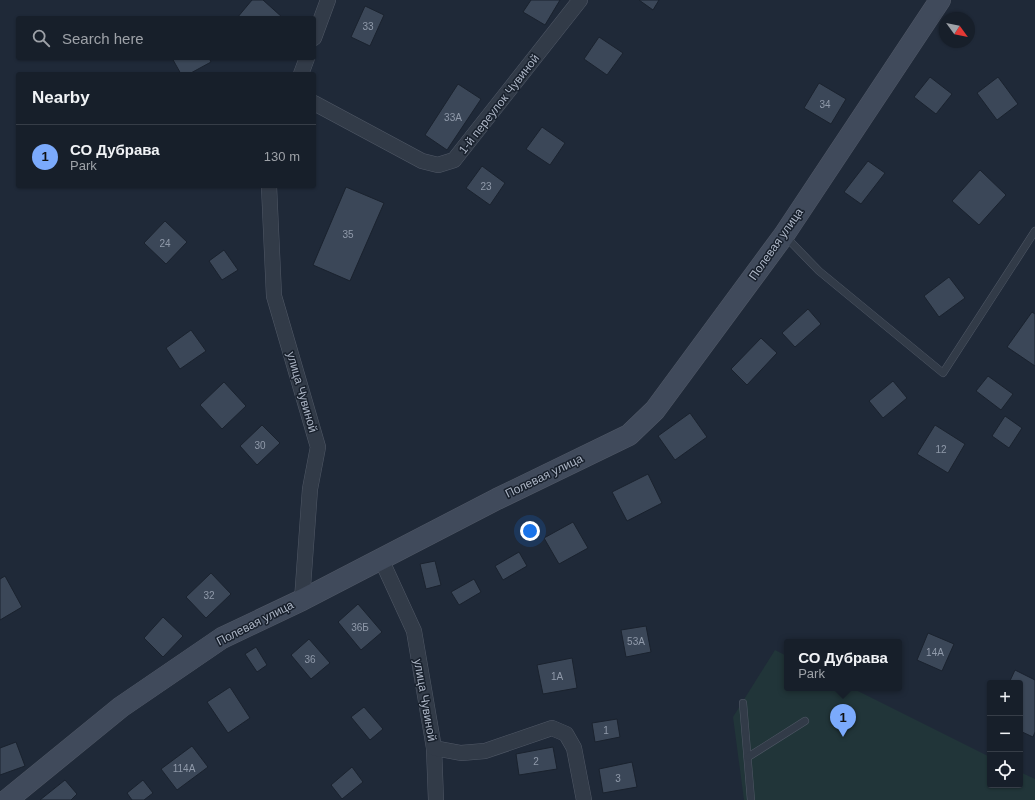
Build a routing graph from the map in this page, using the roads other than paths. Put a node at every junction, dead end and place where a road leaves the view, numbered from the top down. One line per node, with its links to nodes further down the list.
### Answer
1 (328, 0): 4 (street)
2 (580, 0): 7 (street, 1-й переулок Чувиной)
3 (940, 0): 10 (street, Полевая улица)
4 (316, 33)
5 (306, 60): 6 (street)
6 (302, 72)
7 (316, 104)
8 (268, 188): 12 (street, улица Чувиной)
9 (1035, 231): 10 (lane)
10 (784, 235): 11 (street, Полевая улица)
11 (381, 559): 12 (street, Полевая улица); 15 (street, улица Чувиной)
12 (302, 600): 17 (street, Полевая улица)
13 (744, 703): 16 (lane)
14 (805, 721): 16 (lane)
15 (434, 748): 18 (street, улица Чувиной); 19 (street)
16 (748, 757): 20 (lane)
17 (7, 800)
18 (436, 800)
19 (584, 800)
20 (751, 800)

